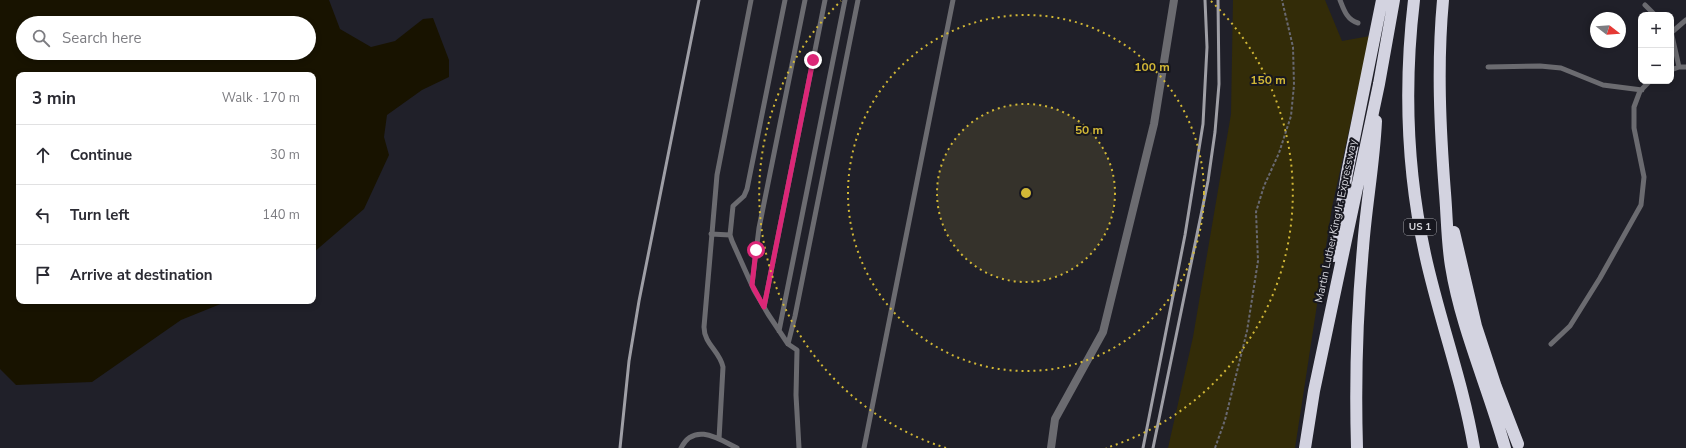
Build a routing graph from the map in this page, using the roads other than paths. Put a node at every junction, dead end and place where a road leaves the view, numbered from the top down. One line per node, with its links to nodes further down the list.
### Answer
1 (751, 0): 28 (lane)
2 (784, 0): 29 (lane)
3 (805, 0): 30 (lane)
4 (825, 0): 31 (lane)
5 (845, 0): 32 (lane)
6 (858, 0): 33 (lane)
7 (953, 0): 41 (lane)
8 (1174, 0): 42 (street)
9 (1340, 0): 17 (lane)
10 (1382, 0): 35 (highway)
11 (1394, 0): 24 (highway, Martin Luther King Jr. Expressway)
12 (1414, 0): 45 (highway, US 1)
13 (1443, 0): 27 (highway)
14 (1645, 5): 15 (lane)
15 (1652, 12)
16 (1686, 20): 18 (lane)
17 (1358, 23)
18 (1674, 29)
19 (1674, 44): 20 (lane)
20 (1679, 66): 22 (lane); 23 (lane)
21 (1488, 67): 26 (lane)
22 (1686, 67)
23 (1674, 68)
24 (1379, 84): 35 (highway, Martin Luther King Jr. Expressway); 44 (highway)
25 (1647, 84): 26 (lane)
26 (1642, 90): 34 (lane)
27 (1445, 192): 37 (highway); 46 (highway)
28 (711, 234): 29 (lane); 36 (lane)
29 (730, 235): 30 (lane)
30 (752, 285): 31 (lane)
31 (764, 307): 32 (lane)
32 (779, 331): 33 (lane)
33 (788, 344): 40 (lane)
34 (1551, 344)
35 (1314, 391): 43 (highway, Martin Luther King Jr. Expressway)
36 (719, 439): 38 (lane); 39 (lane)
37 (1518, 444)
38 (681, 448)
39 (737, 448)
40 (799, 448)
41 (864, 448)
42 (1051, 448)
43 (1305, 448)
44 (1357, 448)
45 (1474, 448)
46 (1505, 448)

